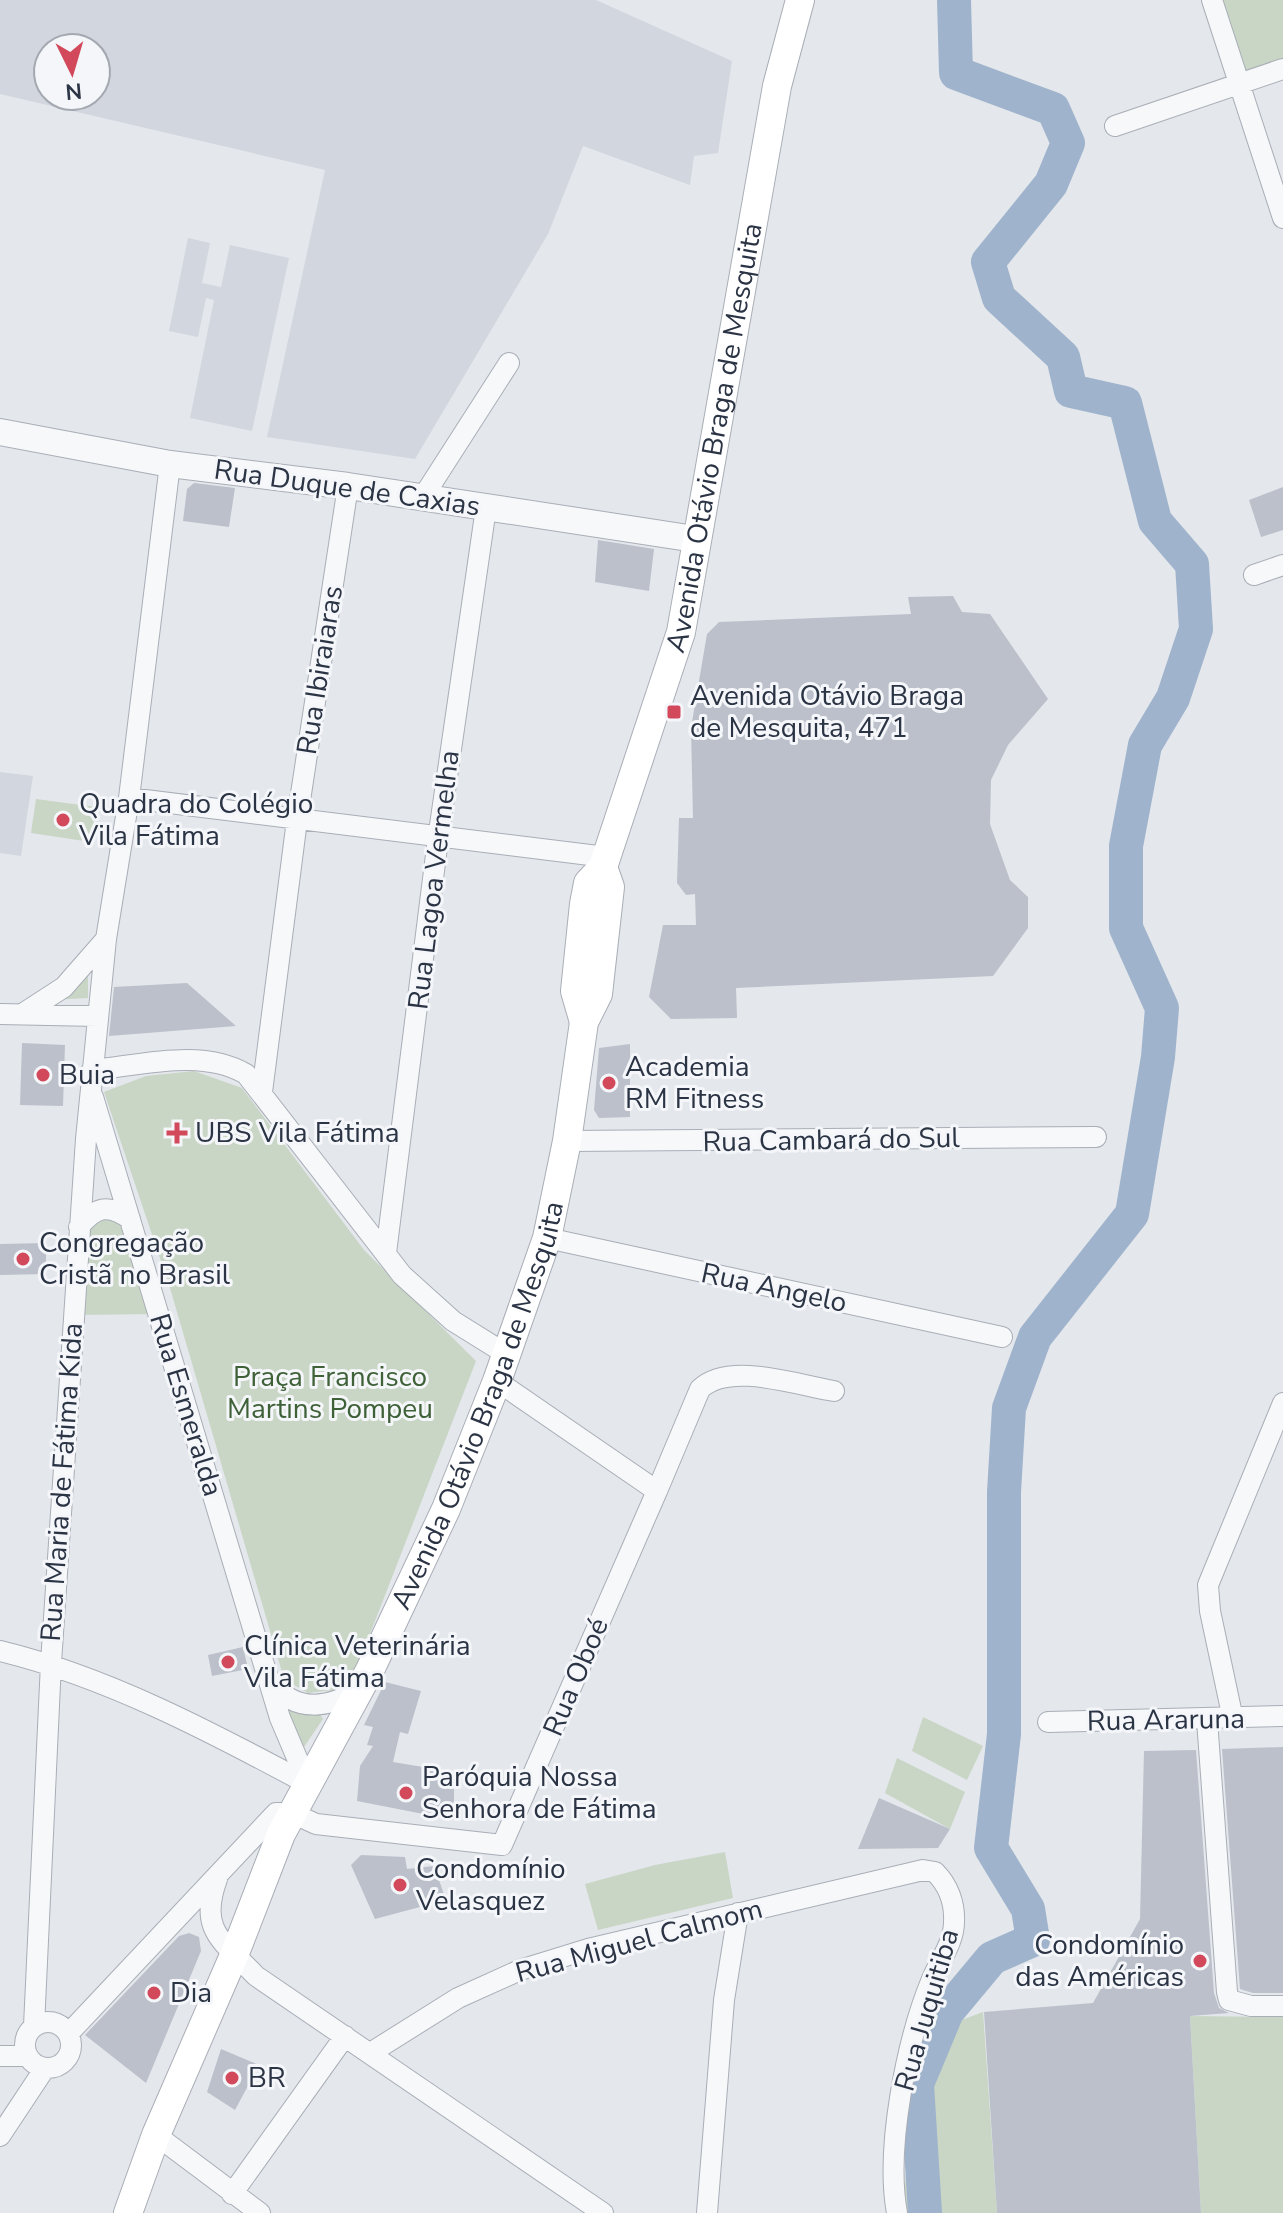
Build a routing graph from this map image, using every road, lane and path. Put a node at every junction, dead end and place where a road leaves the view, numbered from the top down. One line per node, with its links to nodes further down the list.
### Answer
1 (800, 0): 13 (main road, Avenida Otávio Braga de Mesquita)
2 (1212, 0): 4 (street)
3 (1283, 69): 4 (street)
4 (1238, 85): 5 (street); 6 (street)
5 (1115, 126)
6 (1283, 218)
7 (509, 363): 11 (street)
8 (0, 432): 9 (street, Rua Duque de Caxias)
9 (170, 464): 10 (street, Rua Duque de Caxias); 16 (street, Rua Maria de Fátima Kida)
10 (348, 486): 11 (street, Rua Duque de Caxias); 17 (street, Rua Ibiraiaras)
11 (423, 497): 12 (street, Rua Duque de Caxias)
12 (486, 508): 13 (street, Rua Duque de Caxias); 18 (street, Rua Lagoa Vermelha)
13 (695, 539): 19 (main road, Avenida Otávio Braga de Mesquita)
14 (1283, 565): 15 (street)
15 (1254, 575)
16 (129, 798): 17 (street); 20 (street, Rua Maria de Fátima Kida)
17 (297, 820): 18 (street); 25 (street, Rua Ibiraiaras)
18 (438, 839): 19 (street); 31 (street, Rua Lagoa Vermelha)
19 (604, 862): 27 (main road, Avenida Otávio Braga de Mesquita)
20 (106, 939): 21 (street); 23 (street, Rua Maria de Fátima Kida)
21 (24, 1013): 22 (street); 23 (street)
22 (0, 1014)
23 (97, 1016): 24 (street, Rua Maria de Fátima Kida)
24 (92, 1079): 25 (street); 28 (street, Rua Esmeralda); 29 (street, Rua Maria de Fátima Kida)
25 (262, 1092): 31 (street)
26 (1096, 1137): 27 (street, Rua Cambará do Sul)
27 (567, 1141): 30 (main road, Avenida Otávio Braga de Mesquita)
28 (130, 1219): 29 (street); 39 (street, Rua Esmeralda)
29 (79, 1227): 38 (street, Rua Maria de Fátima Kida)
30 (547, 1238): 32 (street, Rua Angelo); 33 (main road, Avenida Otávio Braga de Mesquita)
31 (386, 1253): 33 (street)
32 (1002, 1337)
33 (502, 1368): 36 (street); 40 (main road, Avenida Otávio Braga de Mesquita)
34 (834, 1391): 36 (street)
35 (1283, 1403): 43 (street)
36 (657, 1491): 48 (street, Rua Oboé)
37 (0, 1651): 38 (street)
38 (51, 1663): 46 (street); 54 (street, Rua Maria de Fátima Kida)
39 (268, 1677): 40 (street); 42 (street, Rua Esmeralda)
40 (360, 1689): 47 (main road, Avenida Otávio Braga de Mesquita)
41 (1283, 1716): 43 (street, Rua Araruna)
42 (280, 1718): 46 (street); 47 (street, Rua Esmeralda)
43 (1233, 1719): 44 (street, Rua Araruna)
44 (1207, 1720): 45 (street, Rua Araruna); 53 (street)
45 (1048, 1722)
46 (235, 1745): 47 (street)
47 (308, 1784): 48 (main road, Avenida Otávio Braga de Mesquita)
48 (292, 1813): 50 (street); 52 (main road, Avenida Otávio Braga de Mesquita)
49 (923, 1870): 51 (street, Rua Miguel Calmom); 68 (street, Rua Juquitiba)
50 (219, 1875): 52 (street); 55 (street)
51 (738, 1913): 57 (street, Rua Miguel Calmom); 67 (street)
52 (235, 1953): 56 (street); 61 (main road, Avenida Otávio Braga de Mesquita)
53 (1283, 2006)
54 (34, 2026): 55 (street); 59 (street)
55 (69, 2033): 60 (street)
56 (345, 2036): 57 (street); 63 (street)
57 (372, 2052): 66 (street)
58 (0, 2056): 59 (street)
59 (27, 2056): 60 (street)
60 (45, 2068): 62 (street)
61 (156, 2135): 63 (street); 64 (main road, Avenida Otávio Braga de Mesquita)
62 (0, 2136)
63 (232, 2194): 65 (street)
64 (128, 2213)
65 (260, 2213)
66 (603, 2213)
67 (707, 2213)
68 (897, 2213)

